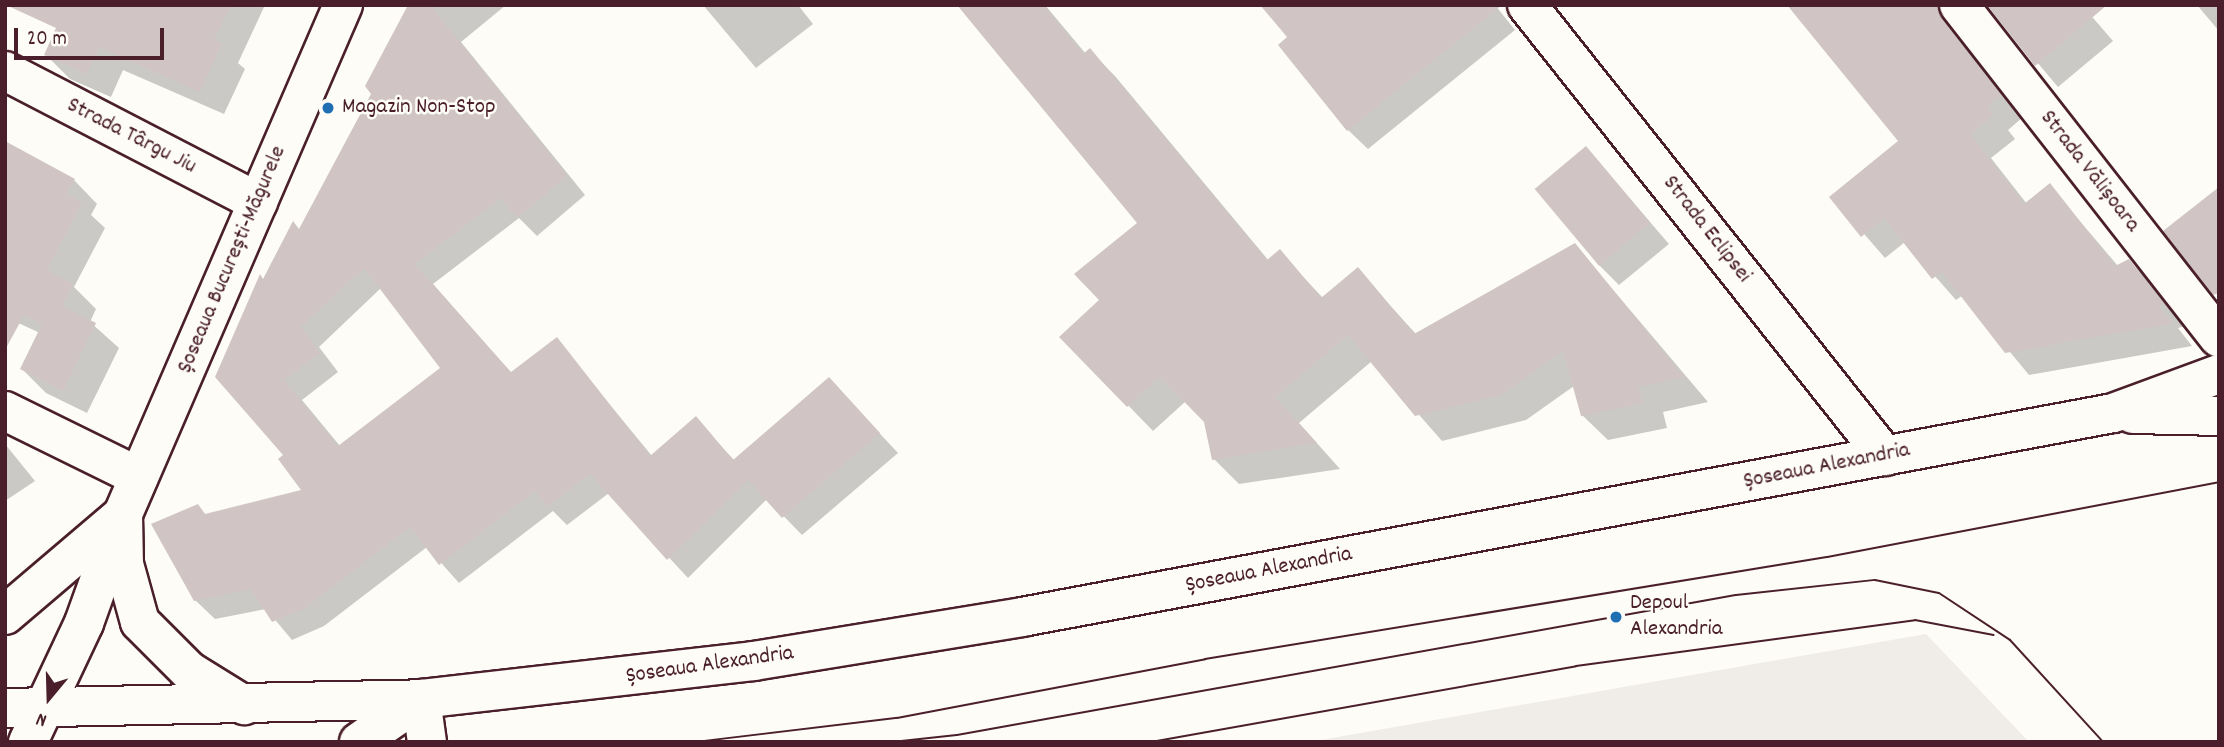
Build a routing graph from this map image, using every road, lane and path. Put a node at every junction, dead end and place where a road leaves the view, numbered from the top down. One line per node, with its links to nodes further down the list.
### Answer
1 (343, 5): 5 (main road, Șoseaua București-Măgurele)
2 (1527, 5): 11 (main road, Strada Eclipsei)
3 (1959, 5): 6 (main road, Strada Vălișoara)
4 (5, 71): 5 (main road, Strada Târgu Jiu)
5 (258, 202): 12 (main road, Șoseaua București-Măgurele)
6 (2219, 338)
7 (2219, 374): 9 (main road, Șoseaua Alexandria)
8 (5, 411): 12 (main road)
9 (2113, 413): 10 (main road, Șoseaua Alexandria); 11 (main road, Șoseaua Alexandria)
10 (2219, 416)
11 (1885, 456): 15 (main road, Șoseaua Alexandria)
12 (139, 477): 13 (main road, Șoseaua București-Măgurele)
13 (123, 514): 14 (main road, Șoseaua București-Măgurele); 16 (main road); 18 (main road, Șoseaua București-Măgurele)
14 (5, 615)
15 (421, 699): 16 (main road, Șoseaua Alexandria); 20 (main road, Șoseaua Alexandria); 21 (main road)
16 (244, 705): 18 (main road, Șoseaua Alexandria)
17 (5, 708): 18 (main road, Șoseaua Alexandria)
18 (44, 708): 19 (main road, Șoseaua București-Măgurele)
19 (28, 742)
20 (359, 742)
21 (427, 742)

